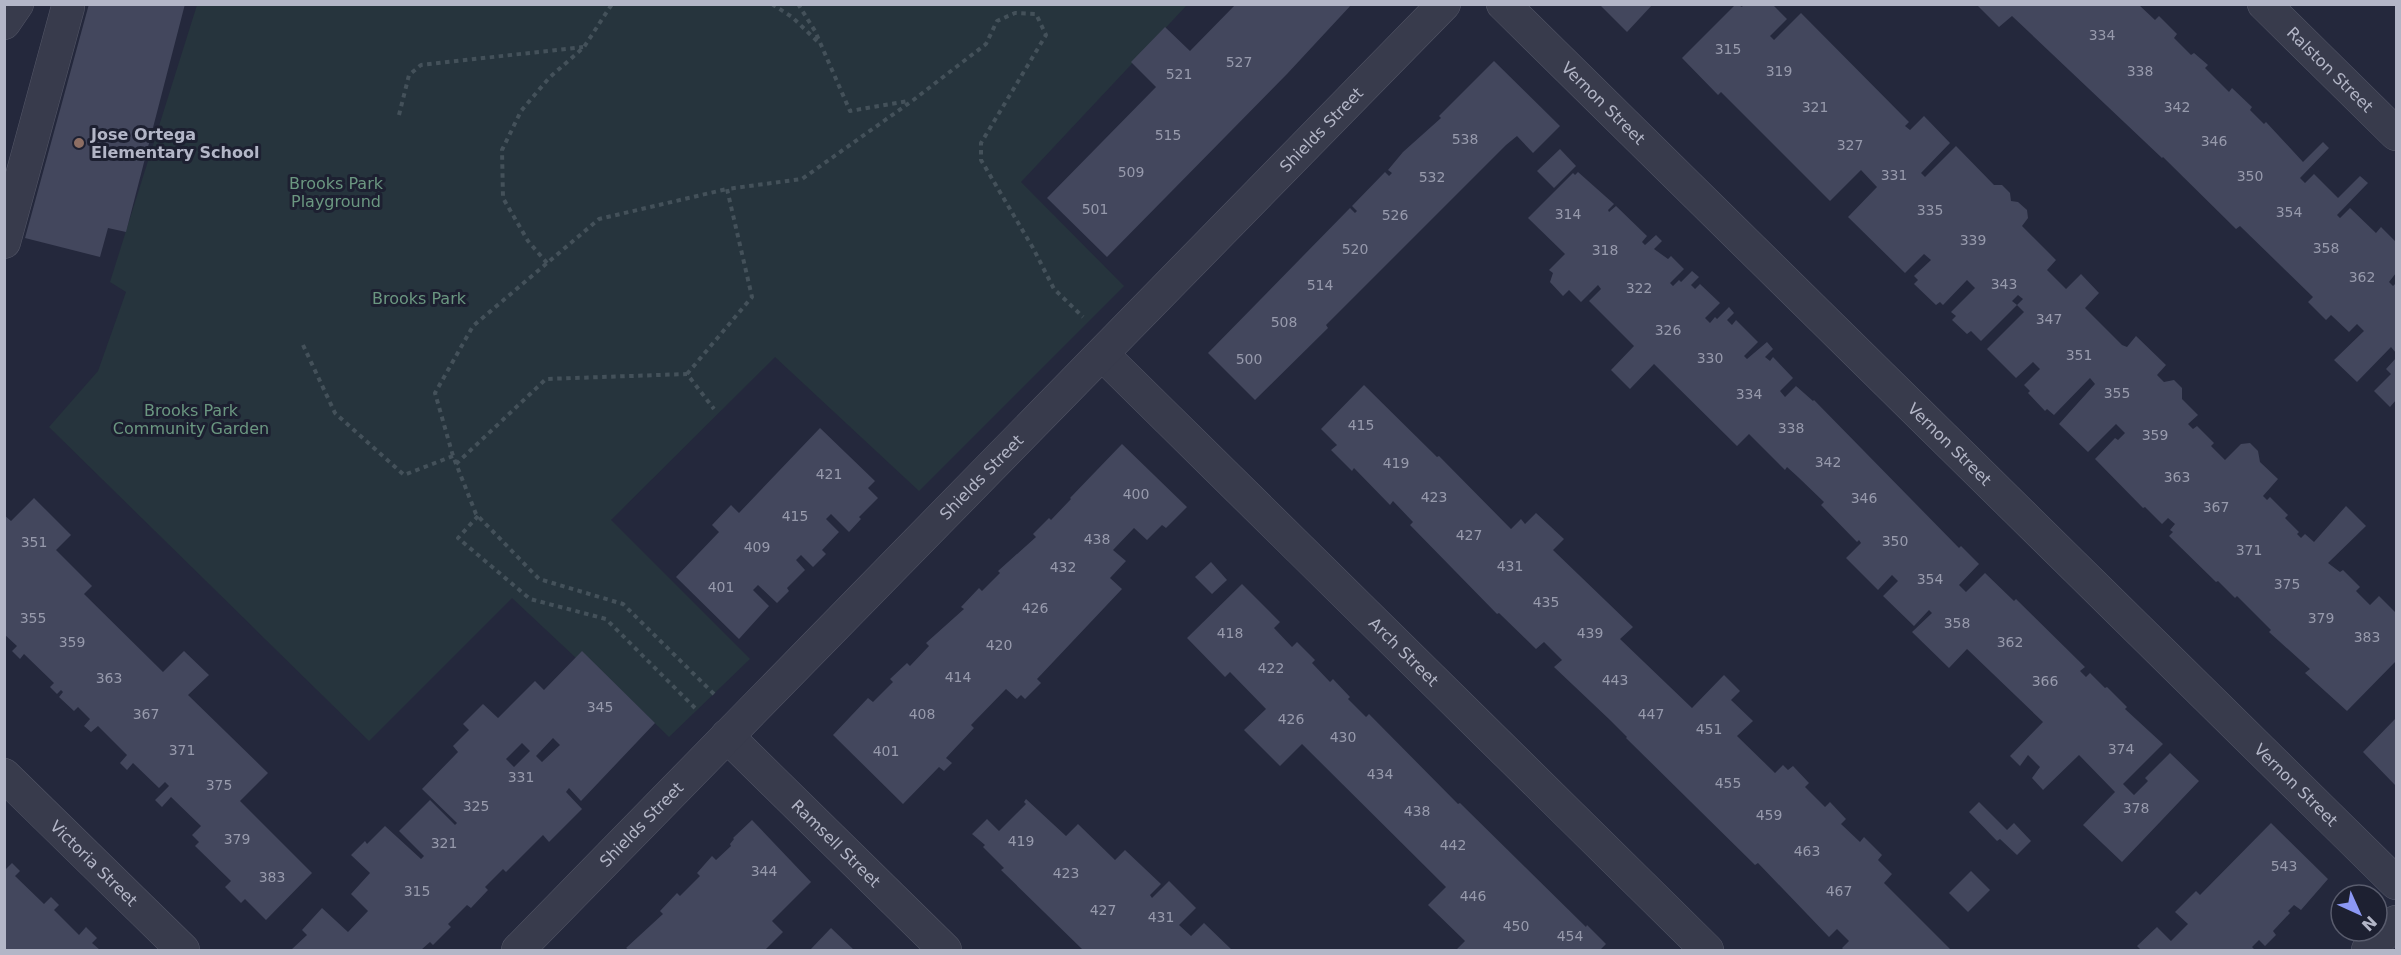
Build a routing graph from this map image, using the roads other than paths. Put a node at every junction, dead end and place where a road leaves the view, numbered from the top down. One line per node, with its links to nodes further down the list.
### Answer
1 (17, 4): 6 (street)
2 (1444, 4): 9 (street, Shields Street)
3 (1503, 4): 12 (street, Vernon Street)
4 (2264, 4): 7 (street, Ralston Street)
5 (68, 7): 8 (street)
6 (4, 23)
7 (2397, 134)
8 (4, 242)
9 (1102, 354): 10 (street, Shields Street); 17 (street, Arch Street)
10 (731, 732): 15 (street, Shields Street); 16 (street, Ramsell Street)
11 (4, 776): 14 (street, Victoria Street)
12 (2397, 883)
13 (2397, 922): 18 (street)
14 (183, 951)
15 (518, 951)
16 (945, 951)
17 (1707, 951)
18 (2368, 951)

